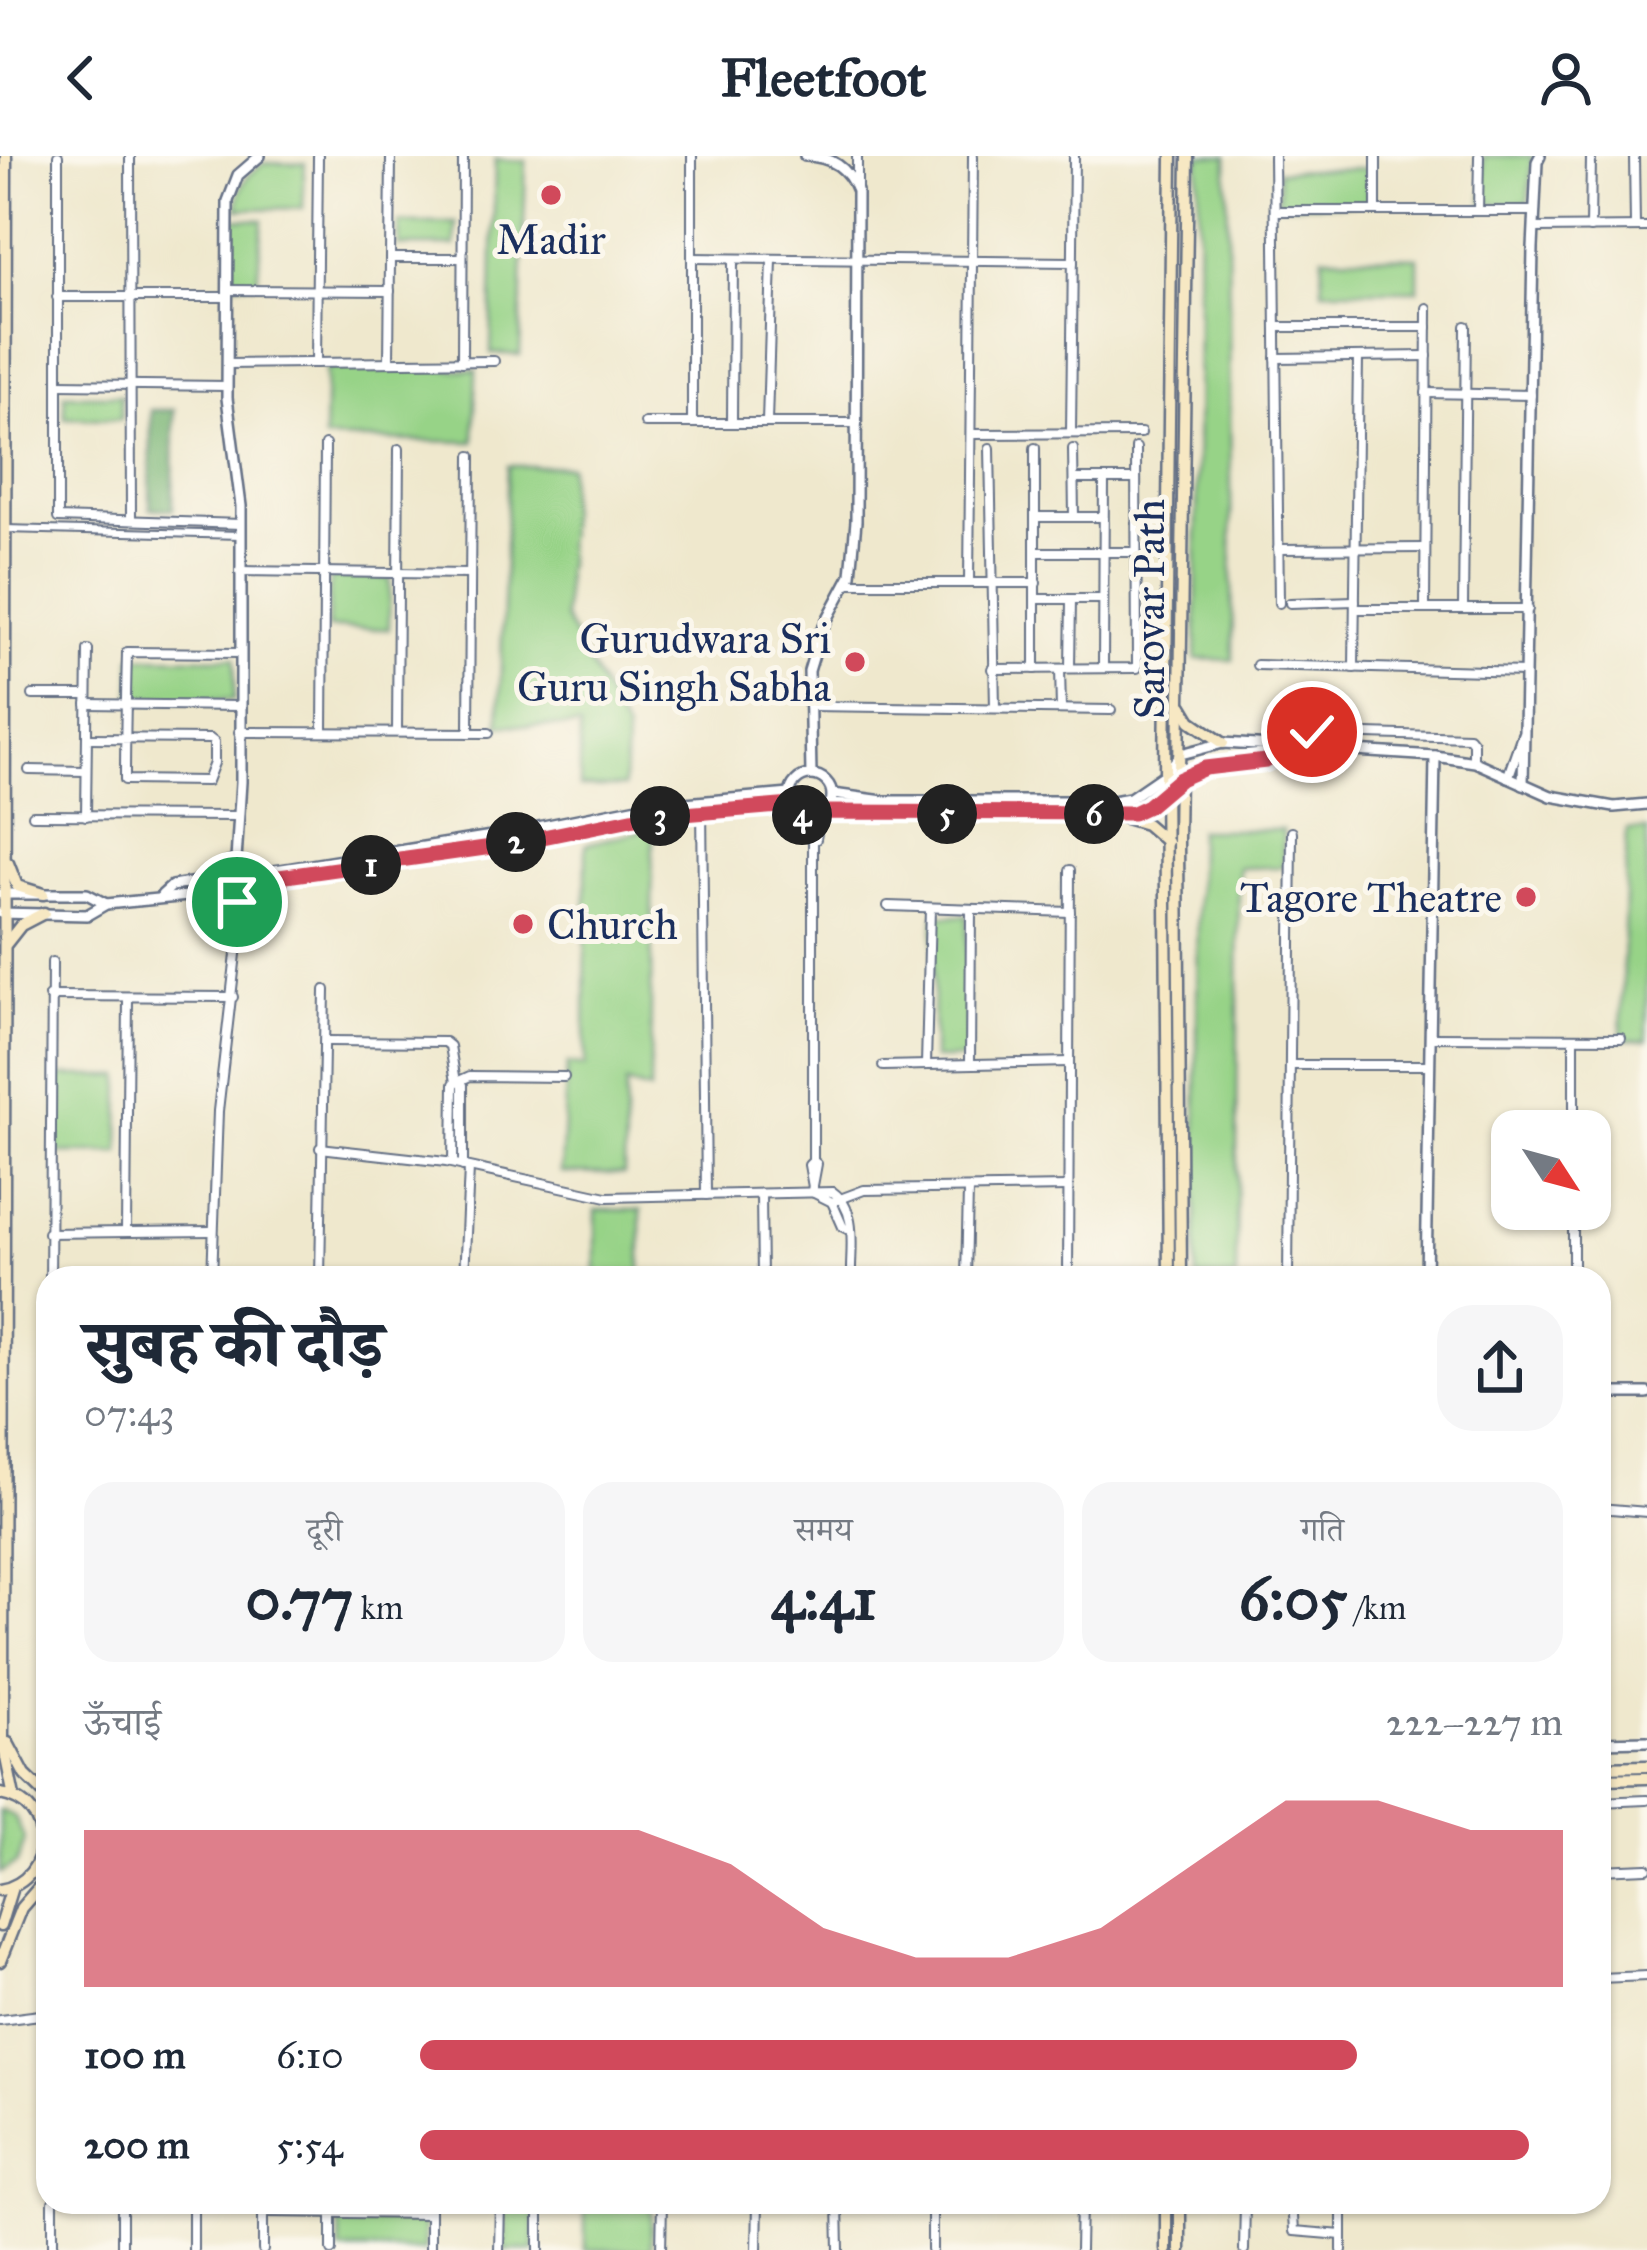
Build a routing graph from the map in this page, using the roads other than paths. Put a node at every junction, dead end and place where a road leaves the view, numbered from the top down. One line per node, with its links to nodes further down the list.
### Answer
1 (6, 156): 83 (main road)
2 (58, 156): 41 (street)
3 (130, 156): 42 (street)
4 (260, 156): 40 (street)
5 (318, 156): 38 (street)
6 (391, 156): 30 (street)
7 (463, 156): 31 (street)
8 (692, 156): 32 (street)
9 (805, 156): 21 (street)
10 (857, 156): 21 (street)
11 (973, 156): 35 (street)
12 (1073, 156): 36 (street)
13 (1172, 156): 141 (main road, Sarovar Path)
14 (1188, 156): 119 (main road, Sarovar Path)
15 (1274, 156): 22 (street)
16 (1376, 156): 23 (street)
17 (1479, 156): 24 (street)
18 (1540, 156): 25 (street)
19 (1592, 156): 29 (street)
20 (1634, 156): 26 (street)
21 (857, 191): 37 (street)
22 (1275, 211): 23 (street); 45 (street)
23 (1376, 211): 24 (street)
24 (1478, 211): 25 (street)
25 (1534, 211): 28 (street)
26 (1635, 227): 27 (street); 29 (street)
27 (1647, 227)
28 (1534, 228): 29 (street); 60 (street)
29 (1590, 228)
30 (390, 258): 31 (street); 39 (street)
31 (462, 258): 52 (street)
32 (692, 258): 33 (street); 61 (street)
33 (733, 260): 34 (street); 62 (street)
34 (772, 260): 37 (street); 63 (street)
35 (972, 262): 36 (street); 37 (street); 68 (street)
36 (1073, 262): 66 (street)
37 (857, 263): 65 (street)
38 (316, 290): 39 (street); 40 (street); 53 (street)
39 (390, 291): 51 (street)
40 (227, 293): 42 (street); 54 (street)
41 (57, 297): 42 (street); 55 (street)
42 (130, 297): 56 (street)
43 (1427, 308): 46 (street)
44 (1466, 326): 59 (street)
45 (1276, 327): 46 (street); 49 (street)
46 (1427, 327): 47 (street)
47 (1427, 356): 48 (street); 58 (street)
48 (1358, 357): 49 (street); 87 (street)
49 (1276, 358): 86 (street)
50 (494, 361): 52 (street)
51 (388, 362): 52 (street); 53 (street)
52 (462, 362)
53 (316, 363): 54 (street)
54 (227, 364): 57 (street)
55 (58, 384): 56 (street); 82 (street)
56 (131, 385): 57 (street); 82 (street)
57 (227, 386): 84 (street)
58 (1426, 393): 59 (street); 85 (street)
59 (1465, 394): 60 (street); 106 (street)
60 (1531, 395): 107 (street)
61 (692, 422): 62 (street); 64 (street)
62 (732, 422): 63 (street)
63 (767, 422): 65 (street)
64 (646, 423)
65 (857, 423): 95 (street)
66 (1071, 433): 67 (street); 68 (street)
67 (1141, 433)
68 (970, 434): 96 (street)
69 (326, 445): 92 (street)
70 (990, 448): 97 (street)
71 (1035, 448): 81 (street)
72 (1073, 448): 76 (street)
73 (1136, 448): 78 (street)
74 (399, 449): 93 (street)
75 (471, 456): 94 (street)
76 (1074, 479): 77 (street); 79 (street)
77 (1104, 479): 78 (street); 80 (street)
78 (1136, 479): 90 (street)
79 (1075, 517): 80 (street); 81 (street)
80 (1103, 517): 89 (street)
81 (1035, 518): 88 (street)
82 (131, 520): 84 (street)
83 (5, 529): 84 (street); 163 (main road)
84 (241, 529): 91 (street)
85 (1425, 548): 87 (street); 105 (street)
86 (1278, 549): 87 (street); 102 (street)
87 (1356, 549): 104 (street)
88 (1036, 552): 89 (street); 98 (street)
89 (1103, 552): 90 (street); 101 (street)
90 (1136, 552): 112 (street)
91 (241, 571): 92 (street); 109 (street)
92 (324, 572): 93 (street); 128 (street)
93 (398, 573): 94 (street); 129 (street)
94 (470, 574): 130 (street)
95 (848, 583): 96 (street); 122 (street)
96 (970, 584): 97 (street)
97 (991, 584): 98 (street); 114 (street)
98 (1036, 584): 99 (street)
99 (1036, 599): 100 (street); 115 (street)
100 (1072, 599): 101 (street); 111 (street)
101 (1103, 599): 112 (street)
102 (1279, 603)
103 (1290, 603): 104 (street)
104 (1355, 605): 105 (street); 113 (street)
105 (1425, 609): 106 (street)
106 (1463, 609): 107 (street)
107 (1528, 609): 116 (street)
108 (88, 650): 118 (street)
109 (239, 653): 120 (street); 121 (street)
110 (1257, 665): 113 (street)
111 (1065, 668): 112 (street); 115 (street); 124 (street)
112 (1103, 668)
113 (1354, 668): 116 (street)
114 (992, 669): 115 (street); 123 (street)
115 (1035, 669)
116 (1528, 672): 126 (street)
117 (33, 695): 118 (street)
118 (87, 700): 120 (street); 132 (street)
119 (1180, 703): 134 (main road); 136 (main road, Sarovar Path)
120 (126, 704): 121 (street); 133 (street)
121 (239, 706): 127 (street)
122 (807, 706): 123 (street); 142 (street)
123 (995, 708): 124 (street)
124 (1061, 709): 125 (street)
125 (1111, 710)
126 (1527, 723): 143 (street); 145 (street)
127 (238, 732): 128 (street); 159 (street)
128 (322, 732): 129 (street)
129 (397, 732): 130 (street)
130 (469, 733): 131 (street)
131 (489, 733)
132 (87, 738): 133 (street); 140 (street)
133 (125, 738): 133 (street)
134 (1223, 743): 135 (street); 136 (street)
135 (1291, 747): 137 (street); 138 (street); 144 (street)
136 (1181, 754): 141 (street); 144 (main road, Sarovar Path)
137 (1435, 756): 138 (street); 189 (street)
138 (1473, 762): 143 (street)
139 (29, 770): 140 (street)
140 (86, 771): 158 (street)
141 (1165, 774): 146 (main road, Sarovar Path); 149 (street)
142 (811, 775): 147 (street); 148 (street)
143 (1508, 777): 145 (street)
144 (1180, 779): 146 (street); 223 (main road, Sarovar Path)
145 (1523, 784): 151 (street)
146 (1165, 793): 156 (street); 162 (main road, Sarovar Path)
147 (832, 794): 150 (street); 154 (street)
148 (791, 799): 152 (street); 160 (street)
149 (1070, 800): 150 (street); 153 (street)
150 (883, 801): 155 (street)
151 (1647, 804)
152 (702, 807): 167 (street); 208 (street)
153 (1069, 813): 155 (street); 156 (street)
154 (823, 814): 155 (street); 160 (street); 164 (street)
155 (883, 814)
156 (1112, 814): 162 (main road)
157 (33, 815): 158 (street)
158 (86, 816): 159 (street)
159 (238, 816): 165 (street)
160 (805, 817): 164 (street)
161 (1292, 832): 196 (street)
162 (1167, 842): 222 (main road, Sarovar Path)
163 (5, 848): 170 (main road); 171 (main road)
164 (813, 852): 206 (street)
165 (236, 860): 167 (street); 168 (street)
166 (1070, 870): 180 (street)
167 (257, 877): 173 (street)
168 (215, 879): 169 (street); 172 (street)
169 (219, 893): 172 (street); 174 (street)
170 (2, 894): 171 (street); 179 (main road)
171 (43, 894): 175 (street)
172 (162, 896): 175 (street)
173 (246, 900): 174 (street); 182 (street)
174 (230, 901): 182 (street)
175 (106, 904): 181 (street)
176 (888, 906): 177 (street)
177 (930, 908): 178 (street); 195 (street)
178 (971, 909): 180 (street); 194 (street)
179 (2, 912): 181 (street); 183 (main road)
180 (1070, 912): 193 (street)
181 (44, 914): 183 (main road)
182 (239, 928): 188 (street)
183 (5, 946): 231 (main road)
184 (52, 962): 186 (street)
185 (325, 990): 192 (street)
186 (49, 996): 187 (street); 213 (street)
187 (128, 997): 188 (street); 212 (street)
188 (233, 997): 211 (street)
189 (1430, 1037): 190 (street); 197 (street)
190 (1574, 1038): 191 (street); 201 (street)
191 (1621, 1038)
192 (326, 1041): 200 (street); 202 (street)
193 (1070, 1062): 194 (street); 204 (street)
194 (970, 1064): 195 (street)
195 (926, 1065): 198 (street)
196 (1290, 1065): 197 (street); 224 (street)
197 (1430, 1065): 225 (street)
198 (884, 1066)
199 (564, 1077): 200 (street)
200 (457, 1082): 203 (street)
201 (1574, 1110)
202 (320, 1148): 203 (street); 216 (street)
203 (462, 1166): 208 (street); 217 (street)
204 (1069, 1187): 205 (street); 221 (street)
205 (968, 1190): 209 (street); 220 (street)
206 (813, 1191): 207 (street); 209 (street)
207 (761, 1194): 208 (street); 218 (street)
208 (706, 1195)
209 (837, 1199): 219 (street)
210 (1574, 1230): 226 (street)
211 (211, 1231): 212 (street); 215 (street)
212 (126, 1232): 213 (street)
213 (48, 1233): 214 (street)
214 (48, 1266)
215 (212, 1266)
216 (320, 1266)
217 (464, 1266)
218 (762, 1266)
219 (850, 1266)
220 (966, 1266)
221 (1069, 1266)
222 (1168, 1266)
223 (1181, 1266)
224 (1288, 1266)
225 (1426, 1266)
226 (1573, 1266)
227 (1611, 1393): 228 (street)
228 (1647, 1393)
229 (1611, 1509): 230 (street)
230 (1647, 1512)
231 (3, 1735): 238 (main road); 240 (main road)
232 (1647, 1741): 233 (street)
233 (1611, 1742)
234 (1647, 1766): 235 (main road)
235 (1611, 1767)
236 (1647, 1778): 237 (main road)
237 (1611, 1779)
238 (36, 1786)
239 (0, 1794): 240 (main road)
240 (14, 1797): 243 (main road)
241 (1647, 1800): 242 (street)
242 (1611, 1802)
243 (36, 1814)
244 (36, 1868): 247 (main road)
245 (1647, 1868): 246 (street)
246 (1611, 1870)
247 (6, 1888): 249 (main road)
248 (36, 1891): 250 (main road)
249 (0, 1926)
250 (0, 1961)
251 (1647, 1976): 252 (street)
252 (1611, 1978)
253 (36, 2016): 254 (street)
254 (0, 2020)
255 (53, 2214): 274 (street)
256 (122, 2214): 275 (street)
257 (193, 2214): 276 (street)
258 (263, 2214): 277 (street)
259 (332, 2214): 278 (street)
260 (430, 2214): 279 (street)
261 (500, 2214): 280 (street)
262 (539, 2214): 281 (street)
263 (662, 2214): 282 (street)
264 (758, 2214): 283 (street)
265 (838, 2214): 284 (street)
266 (932, 2214): 285 (street)
267 (1081, 2214): 286 (street)
268 (1166, 2214): 287 (main road)
269 (1180, 2214): 288 (main road)
270 (1244, 2214): 289 (street)
271 (1293, 2214): 273 (street)
272 (1342, 2214): 273 (street)
273 (1342, 2235): 290 (street)
274 (53, 2250)
275 (122, 2250)
276 (193, 2250)
277 (263, 2250)
278 (332, 2250)
279 (430, 2250)
280 (500, 2250)
281 (538, 2250)
282 (661, 2250)
283 (757, 2250)
284 (839, 2250)
285 (932, 2250)
286 (1080, 2250)
287 (1166, 2250)
288 (1180, 2250)
289 (1244, 2250)
290 (1342, 2250)

